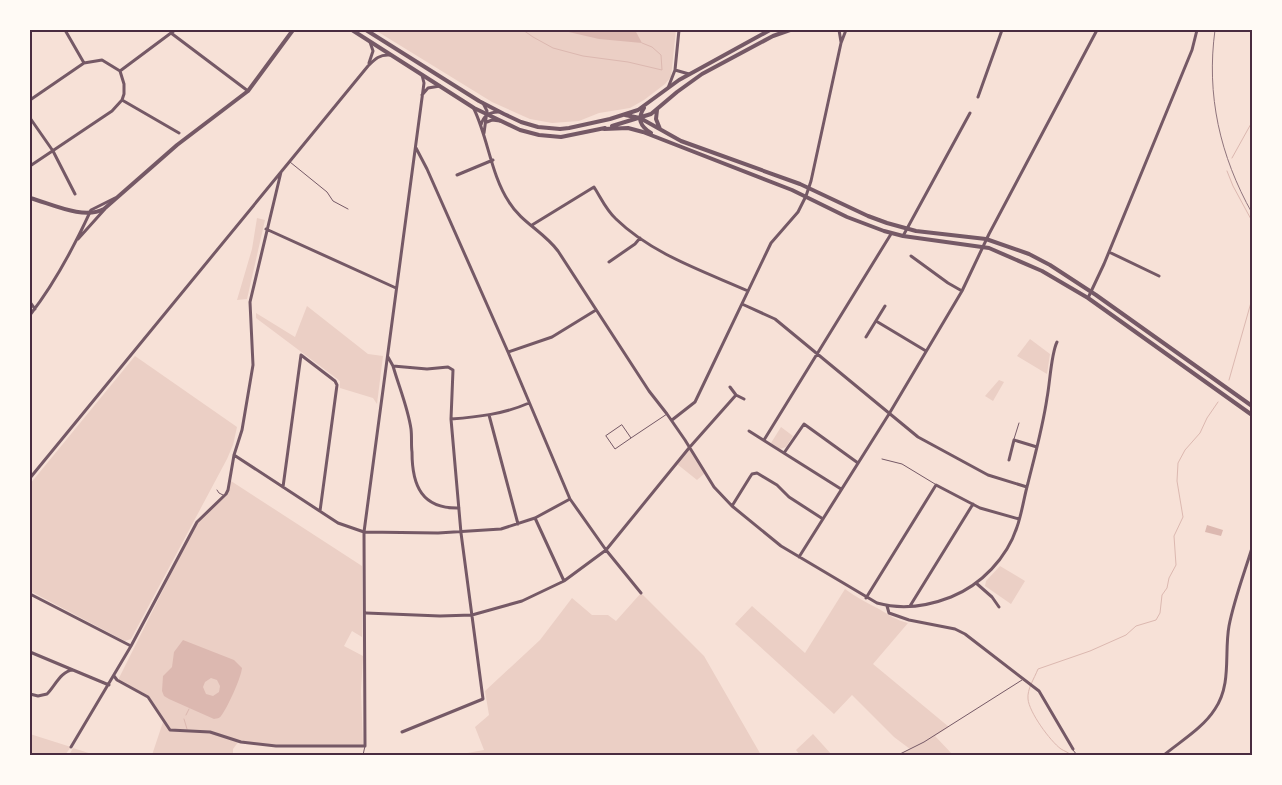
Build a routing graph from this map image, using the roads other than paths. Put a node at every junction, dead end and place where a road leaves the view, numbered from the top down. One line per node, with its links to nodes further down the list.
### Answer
1 (65, 30): 17 (street)
2 (292, 30): 25 (street)
3 (352, 30): 14 (street)
4 (366, 30): 30 (street)
5 (679, 30): 19 (street)
6 (770, 30): 21 (street)
7 (790, 30): 33 (street)
8 (839, 30): 15 (street)
9 (846, 30): 15 (street)
10 (1002, 30): 27 (street)
11 (1097, 30): 69 (street)
12 (1198, 30): 72 (street)
13 (173, 31): 20 (street); 25 (street)
14 (370, 42): 16 (street); 18 (street)
15 (841, 43): 55 (street)
16 (391, 55): 18 (street); 22 (street)
17 (84, 63): 20 (street); 28 (street)
18 (368, 66): 51 (street)
19 (676, 70): 21 (street); 24 (street)
20 (120, 71): 29 (street)
21 (690, 74): 24 (street)
22 (422, 75): 23 (street); 26 (street)
23 (440, 86): 26 (street); 32 (street)
24 (667, 88): 31 (street)
25 (248, 91): 59 (street)
26 (422, 95): 48 (street)
27 (978, 97)
28 (30, 100)
29 (122, 100): 45 (street); 49 (street)
30 (482, 102): 34 (street); 36 (street)
31 (645, 106): 37 (street); 39 (street)
32 (474, 108): 36 (street); 42 (street)
33 (657, 109): 39 (street); 44 (street)
34 (501, 112): 36 (street); 37 (street)
35 (970, 113): 65 (street)
36 (487, 115): 40 (street); 41 (street); 42 (street)
37 (625, 115): 39 (street)
38 (30, 118): 49 (street)
39 (640, 118): 43 (street); 44 (street); 47 (street)
40 (500, 121): 41 (street); 43 (street)
41 (487, 123): 46 (street)
42 (481, 127): 46 (street)
43 (604, 128): 47 (street)
44 (660, 129): 55 (street)
45 (179, 133)
46 (484, 134): 50 (street)
47 (663, 140): 57 (street)
48 (415, 147): 76 (street); 90 (street)
49 (53, 151): 52 (street); 56 (street)
50 (492, 160): 54 (street); 63 (street)
51 (290, 161): 53 (street); 61 (lane)
52 (30, 166)
53 (280, 172): 64 (street); 118 (street)
54 (457, 175)
55 (809, 188): 57 (street); 65 (street)
56 (75, 194)
57 (806, 196): 66 (street); 77 (street)
58 (30, 198): 62 (street)
59 (116, 198): 60 (street); 62 (street)
60 (105, 209): 62 (street); 70 (street)
61 (348, 209)
62 (89, 214): 70 (street)
63 (532, 225): 68 (street); 85 (street)
64 (266, 229): 76 (street); 114 (street)
65 (905, 229): 67 (street); 69 (street)
66 (891, 234): 67 (street); 92 (street)
67 (903, 236): 71 (street)
68 (640, 238): 74 (street); 77 (street)
69 (986, 239): 71 (street); 79 (street)
70 (76, 241): 84 (street)
71 (983, 246): 78 (street); 80 (street)
72 (1109, 252): 75 (street); 79 (street)
73 (911, 256): 78 (street)
74 (609, 262)
75 (1159, 276)
76 (396, 288): 93 (street)
77 (748, 291): 82 (street)
78 (962, 291): 91 (street)
79 (1092, 292): 80 (street); 99 (street)
80 (1088, 298): 103 (street)
81 (30, 302): 84 (street)
82 (742, 304): 92 (street); 105 (street)
83 (885, 306): 87 (street)
84 (35, 309): 86 (street)
85 (596, 310): 90 (street); 100 (street)
86 (30, 316)
87 (876, 321): 88 (street); 91 (street)
88 (866, 337)
89 (1057, 342): 111 (street)
90 (508, 352): 98 (street)
91 (926, 352): 101 (street)
92 (817, 353): 101 (street); 109 (street)
93 (388, 357): 94 (street); 134 (street)
94 (393, 366): 104 (street); 128 (street)
95 (730, 386): 96 (street)
96 (736, 394): 97 (street); 112 (street)
97 (744, 399)
98 (529, 403): 102 (street); 125 (street)
99 (1252, 406)
100 (668, 414): 105 (street); 108 (lane)
101 (889, 414): 117 (street); 121 (street)
102 (489, 415): 104 (street); 133 (street)
103 (1252, 415)
104 (451, 419): 128 (street)
105 (672, 420): 112 (street)
106 (1019, 423): 110 (lane)
107 (749, 431): 109 (street)
108 (631, 438): 108 (lane)
109 (764, 440): 113 (street)
110 (1014, 440): 111 (street); 116 (street)
111 (1037, 447): 121 (street)
112 (689, 448): 127 (street); 137 (street)
113 (784, 453): 117 (street); 122 (street)
114 (234, 455): 120 (street); 124 (street)
115 (882, 459): 119 (lane)
116 (1010, 460)
117 (858, 463): 122 (street)
118 (30, 478)
119 (936, 485): 126 (street); 143 (street)
120 (283, 487): 129 (street); 129 (street)
121 (1026, 487): 132 (street)
122 (841, 489): 131 (street)
123 (217, 490): 124 (lane)
124 (226, 494): 149 (street)
125 (570, 498): 130 (street); 137 (street)
126 (973, 504): 132 (street); 145 (street)
127 (732, 506): 131 (street); 138 (street)
128 (459, 508): 135 (street)
129 (320, 512): 134 (street)
130 (535, 518): 133 (street); 139 (street)
131 (823, 519): 138 (street)
132 (1019, 519): 140 (street)
133 (518, 524): 135 (street)
134 (364, 532): 135 (street); 147 (street)
135 (461, 532): 148 (street)
136 (1252, 548): 163 (street)
137 (606, 550): 139 (street); 141 (street)
138 (799, 557): 143 (street)
139 (564, 581): 148 (street)
140 (976, 583): 145 (street); 146 (street)
141 (641, 593)
142 (30, 594): 149 (street)
143 (866, 598): 144 (street)
144 (888, 606): 145 (street); 153 (street)
145 (910, 607)
146 (999, 607)
147 (366, 613): 148 (street); 157 (street)
148 (472, 615): 156 (street)
149 (131, 646): 152 (street)
150 (30, 652): 151 (street)
151 (73, 670): 154 (street); 155 (street)
152 (114, 676): 154 (street); 157 (street)
153 (1026, 680): 159 (street); 161 (lane)
154 (109, 685): 158 (street)
155 (30, 694)
156 (402, 732)
157 (365, 746): 160 (lane)
158 (71, 747)
159 (1073, 749): 162 (lane)
160 (363, 755)
161 (898, 755)
162 (1078, 755)
163 (1164, 755)

